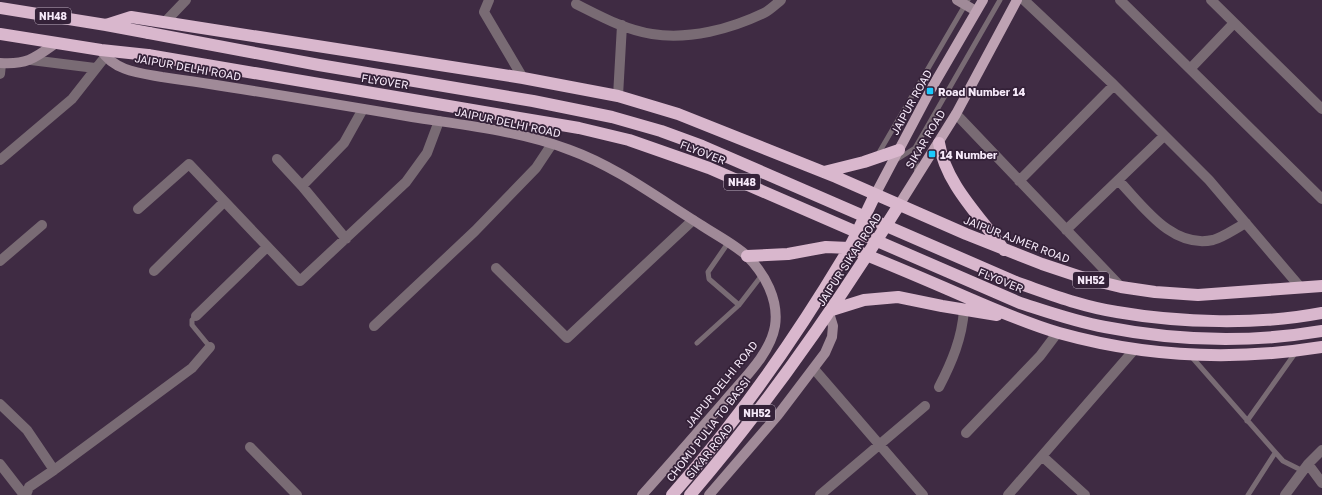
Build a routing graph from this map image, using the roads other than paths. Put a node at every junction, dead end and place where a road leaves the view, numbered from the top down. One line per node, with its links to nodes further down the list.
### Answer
1 (186, 0): 14 (street)
2 (488, 0): 25 (street)
3 (781, 0): 17 (street)
4 (982, 0): 13 (main road, JAIPUR ROAD)
5 (1000, 0): 35 (lane)
6 (1018, 0): 30 (main road, SIKAR ROAD)
7 (1024, 0): 26 (street)
8 (1120, 0): 24 (street)
9 (1211, 0): 15 (street)
10 (574, 1): 17 (street)
11 (963, 2): 13 (main road); 37 (lane)
12 (0, 8): 16 (highway, NH48)
13 (976, 11): 36 (main road, JAIPUR ROAD)
14 (165, 22): 16 (highway, JAIPUR AJMER ROAD); 25 (highway, JAIPUR AJMER ROAD)
15 (1234, 23): 24 (street); 29 (street)
16 (106, 24): 72 (highway, FLYOVER / NH48, bridge)
17 (622, 25): 27 (street)
18 (0, 34): 19 (highway, JAIPUR DELHI ROAD / NH48)
19 (56, 43): 20 (highway, JAIPUR DELHI ROAD / NH48); 21 (main road)
20 (103, 53): 23 (street); 28 (main road, JAIPUR DELHI ROAD); 77 (highway, FLYOVER / NH48, bridge)
21 (31, 60): 22 (main road); 23 (street)
22 (0, 67)
23 (95, 68): 39 (street)
24 (1190, 69): 47 (street)
25 (523, 78): 27 (highway, JAIPUR AJMER ROAD)
26 (1114, 85): 32 (street); 43 (street)
27 (618, 96): 41 (highway, JAIPUR AJMER ROAD)
28 (363, 109): 31 (main road, JAIPUR DELHI ROAD); 45 (street)
29 (1322, 109)
30 (956, 114): 33 (main road, SIKAR ROAD); 43 (street)
31 (440, 121): 34 (main road, JAIPUR DELHI ROAD); 55 (street)
32 (1164, 136): 44 (street); 52 (street)
33 (939, 143): 42 (main road, SIKAR ROAD); 59 (highway)
34 (552, 144): 51 (main road, JAIPUR DELHI ROAD); 75 (street)
35 (915, 148): 40 (lane); 42 (lane)
36 (899, 150): 37 (highway); 40 (main road, JAIPUR ROAD)
37 (876, 158): 41 (highway)
38 (277, 159): 45 (street)
39 (0, 160)
40 (892, 163): 46 (main road, JAIPUR ROAD)
41 (824, 172): 46 (highway, JAIPUR AJMER ROAD)
42 (917, 178): 49 (main road, SIKAR ROAD)
43 (1019, 181): 54 (street)
44 (1119, 181): 52 (street); 54 (street)
45 (302, 186): 55 (street)
46 (876, 195): 49 (highway, JAIPUR AJMER ROAD / NH52); 58 (highway, NH52)
47 (1322, 199)
48 (224, 202): 50 (street); 57 (street); 64 (street)
49 (899, 205): 59 (highway, JAIPUR AJMER ROAD / NH52); 61 (highway, JAIPUR SIKAR ROAD / NH52)
50 (138, 209)
51 (693, 220): 56 (main road, JAIPUR DELHI ROAD); 63 (street)
52 (1246, 222): 68 (street)
53 (42, 225): 62 (street)
54 (1066, 230): 67 (street)
55 (346, 239): 57 (street)
56 (728, 243): 60 (main road, JAIPUR DELHI ROAD); 69 (lane)
57 (267, 247): 73 (street)
58 (849, 248): 60 (highway); 61 (highway); 103 (highway, CHOMU PULIA TO BASSI / NH52)
59 (1004, 250): 67 (highway, JAIPUR AJMER ROAD / NH52)
60 (746, 256): 65 (main road, JAIPUR DELHI ROAD)
61 (868, 256): 71 (highway, JAIPUR SIKAR ROAD / NH52); 74 (highway)
62 (0, 261)
63 (496, 268)
64 (154, 271)
65 (762, 275): 69 (lane); 102 (main road, JAIPUR DELHI ROAD)
66 (1322, 286): 68 (highway, JAIPUR AJMER ROAD / NH52)
67 (1121, 287): 68 (highway, JAIPUR AJMER ROAD / NH52)
68 (1301, 288)
69 (739, 305): 79 (lane)
70 (964, 310): 71 (highway); 74 (highway); 86 (street)
71 (831, 312): 76 (highway, JAIPUR SIKAR ROAD / NH52); 85 (main road)
72 (1322, 313)
73 (196, 316): 80 (lane)
74 (1016, 318): 78 (highway)
75 (374, 326)
76 (820, 327): 104 (highway, SIKAR ROAD / NH52)
77 (1322, 331)
78 (1058, 332): 82 (highway); 90 (street)
79 (697, 342)
80 (210, 347): 98 (street)
81 (1322, 347): 83 (highway)
82 (1134, 350): 84 (highway); 95 (street)
83 (1297, 351): 84 (highway); 89 (lane)
84 (1189, 354): 89 (lane)
85 (814, 369): 91 (street); 105 (main road)
86 (939, 386)
87 (0, 404): 98 (street)
88 (924, 406): 91 (street)
89 (1247, 421): 94 (lane)
90 (966, 433)
91 (879, 445): 106 (street); 107 (street)
92 (250, 447): 101 (street)
93 (1322, 450): 97 (street)
94 (1276, 453): 97 (lane); 110 (lane)
95 (1042, 456): 108 (street); 109 (street)
96 (0, 464): 100 (street)
97 (1306, 468): 99 (street); 111 (street)
98 (54, 470): 100 (street)
99 (1322, 483)
100 (25, 495)
101 (297, 495)
102 (642, 495)
103 (672, 495)
104 (690, 495)
105 (709, 495)
106 (820, 495)
107 (923, 495)
108 (1008, 495)
109 (1085, 495)
110 (1248, 495)
111 (1285, 495)

